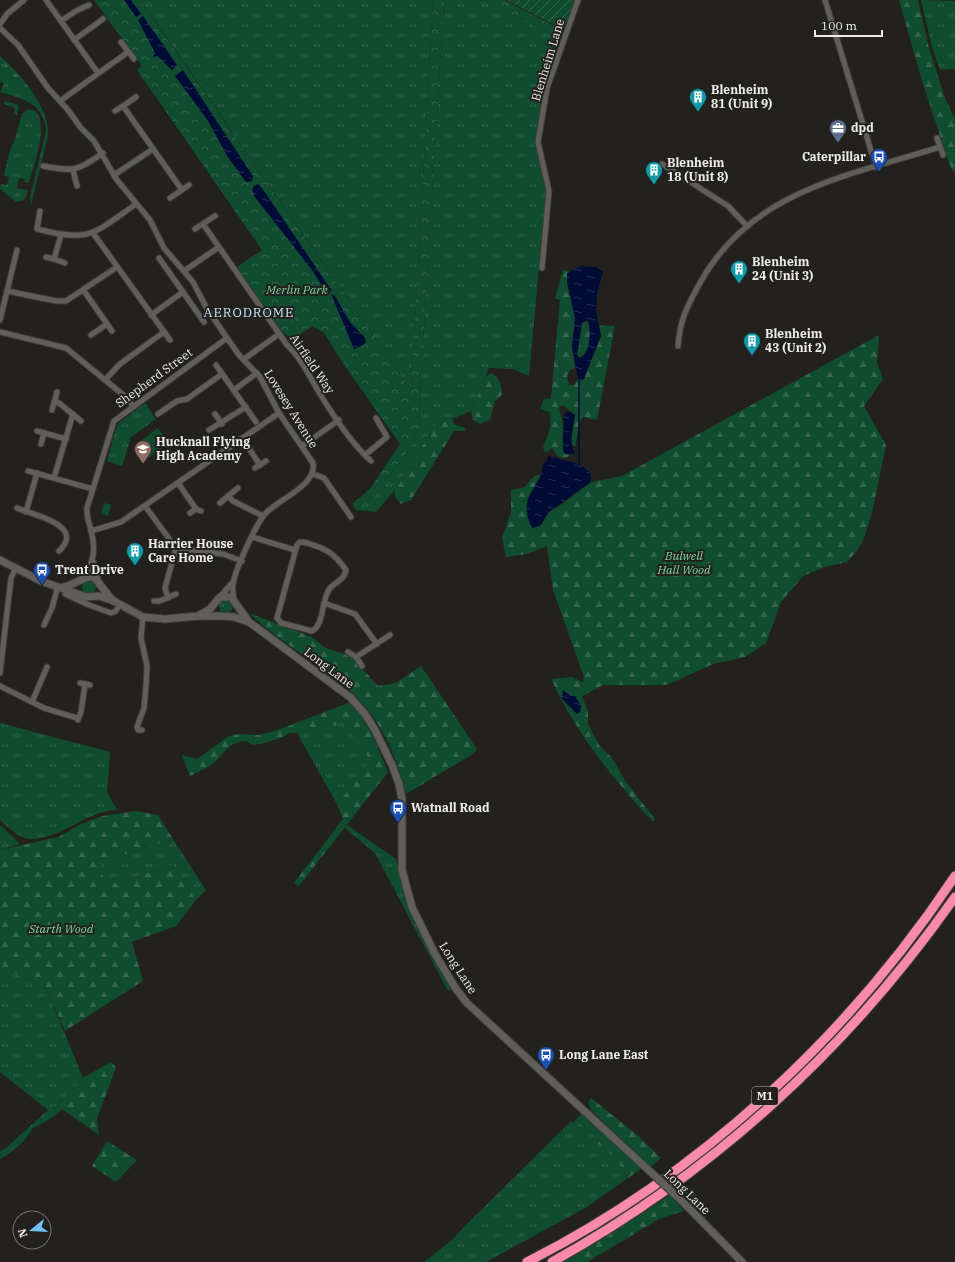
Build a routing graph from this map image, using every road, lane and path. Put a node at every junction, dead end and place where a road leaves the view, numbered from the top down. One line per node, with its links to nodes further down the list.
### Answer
1 (24, 0): 8 (street)
2 (46, 0): 7 (street)
3 (578, 0): 48 (street, Blenheim Lane)
4 (824, 0): 26 (street)
5 (89, 5): 7 (street)
6 (103, 19): 10 (street)
7 (61, 21): 10 (street)
8 (0, 24)
9 (0, 28): 16 (street, Lovesey Avenue)
10 (74, 40): 14 (street)
11 (121, 42): 12 (street)
12 (128, 52): 13 (street); 14 (street)
13 (134, 59)
14 (98, 73): 16 (street)
15 (136, 97): 17 (street)
16 (60, 101): 22 (street, Lovesey Avenue)
17 (123, 106): 18 (street); 21 (street)
18 (115, 111)
19 (937, 138): 20 (street)
20 (940, 147): 23 (street); 26 (street)
21 (153, 149): 28 (street); 31 (street)
22 (102, 153): 27 (street); 28 (street, Lovesey Avenue)
23 (943, 155)
24 (662, 164): 37 (street)
25 (43, 166): 27 (street)
26 (876, 167): 37 (street)
27 (73, 170): 30 (street)
28 (114, 175): 33 (street, Lovesey Avenue)
29 (189, 185): 31 (street)
30 (77, 186)
31 (182, 190): 32 (street)
32 (170, 198)
33 (136, 204): 39 (street); 49 (street, Lovesey Avenue)
34 (40, 211): 40 (street)
35 (215, 216): 36 (street)
36 (203, 224): 38 (street); 41 (street, Airfield Way)
37 (747, 226): 64 (street)
38 (195, 229)
39 (93, 234): 40 (street); 47 (street)
40 (61, 235): 45 (street)
41 (219, 247): 49 (street); 60 (street, Airfield Way)
42 (17, 250): 50 (street)
43 (46, 257): 45 (street)
44 (160, 258): 52 (street)
45 (54, 259): 46 (street)
46 (65, 263)
47 (117, 267): 51 (street); 53 (street)
48 (542, 268)
49 (184, 271): 62 (street, Lovesey Avenue)
50 (7, 291): 51 (street); 54 (street)
51 (84, 291): 56 (street)
52 (183, 292): 53 (street); 55 (street)
53 (152, 315): 59 (street)
54 (0, 320)
55 (204, 322)
56 (107, 324): 57 (street); 61 (street)
57 (112, 331)
58 (0, 332): 69 (street)
59 (164, 332): 63 (street); 69 (street)
60 (279, 334): 65 (street); 81 (street, Airfield Way)
61 (91, 335)
62 (227, 338): 65 (street, Lovesey Avenue); 73 (street, Shepherd Street)
63 (170, 340)
64 (678, 346)
65 (244, 360): 67 (street, Lovesey Avenue)
66 (216, 365): 68 (street)
67 (257, 373): 70 (street); 76 (street, Lovesey Avenue)
68 (222, 374): 70 (street); 78 (street)
69 (105, 380): 73 (street)
70 (234, 390): 74 (street)
71 (57, 392): 72 (street)
72 (54, 402): 75 (street); 77 (street)
73 (133, 406): 103 (street, Shepherd Street)
74 (246, 407): 83 (street); 84 (street)
75 (52, 410)
76 (279, 413): 88 (street); 91 (street, Lovesey Avenue)
77 (73, 414): 82 (street); 89 (street)
78 (158, 414)
79 (215, 414): 84 (street)
80 (376, 418): 92 (street)
81 (339, 420): 91 (street); 92 (street, Airfield Way)
82 (81, 421)
83 (256, 422)
84 (222, 424): 85 (street)
85 (210, 430)
86 (37, 431): 87 (street)
87 (44, 433): 89 (street); 90 (street)
88 (242, 438): 95 (street); 101 (street)
89 (66, 439): 100 (street)
90 (41, 444)
91 (302, 446): 99 (street, Lovesey Avenue)
92 (365, 455): 93 (street, Airfield Way)
93 (371, 460)
94 (266, 461): 95 (street)
95 (260, 465): 96 (street)
96 (255, 468)
97 (28, 471): 98 (street)
98 (37, 473): 100 (street); 110 (street)
99 (313, 474): 109 (street); 112 (street)
100 (54, 478): 103 (street)
101 (178, 482): 106 (street); 111 (street)
102 (238, 488): 104 (street)
103 (93, 489): 114 (street, Shepherd Street)
104 (228, 496): 105 (street); 112 (street)
105 (220, 503)
106 (145, 506): 114 (street); 116 (street)
107 (352, 507): 109 (street)
108 (17, 508): 110 (street)
109 (347, 511): 113 (street)
110 (26, 512): 118 (street)
111 (190, 513)
112 (263, 516): 115 (street)
113 (351, 518)
114 (91, 532): 120 (street, Shepherd Street)
115 (252, 537): 117 (street); 121 (street)
116 (176, 548): 121 (street); 130 (street)
117 (295, 550): 135 (street); 135 (street)
118 (59, 551)
119 (0, 560): 122 (main road)
120 (93, 560): 123 (street, Shepherd Street); 124 (street, Shepherd Street)
121 (242, 561): 125 (street)
122 (16, 568): 126 (main road); 147 (street)
123 (82, 580): 124 (main road); 126 (main road); 128 (main road)
124 (99, 581): 129 (main road); 134 (main road)
125 (233, 582): 131 (street); 133 (street)
126 (62, 589): 128 (main road); 134 (street); 140 (street)
127 (176, 594): 130 (street)
128 (83, 595): 129 (main road)
129 (94, 597): 134 (main road)
130 (168, 598): 132 (street)
131 (218, 599): 133 (main road); 136 (main road); 137 (main road)
132 (154, 601)
133 (235, 601): 137 (main road); 139 (main road)
134 (116, 603): 138 (main road)
135 (324, 603): 142 (street)
136 (198, 616): 137 (main road); 138 (main road)
137 (224, 616): 139 (main road)
138 (143, 617): 149 (street)
139 (249, 622): 158 (main road, Long Lane, bridge)
140 (44, 625)
141 (390, 635): 142 (street)
142 (377, 644): 144 (street)
143 (348, 652): 144 (street)
144 (356, 657): 145 (street)
145 (362, 666)
146 (47, 667): 152 (street)
147 (0, 673)
148 (139, 674): 149 (street)
149 (147, 674): 153 (street)
150 (85, 684): 152 (street)
151 (0, 686): 152 (street)
152 (32, 702)
153 (142, 730)
154 (955, 876): 156 (highway, M1)
155 (955, 897): 157 (highway, M1)
156 (526, 1262)
157 (552, 1262)
158 (742, 1262)

